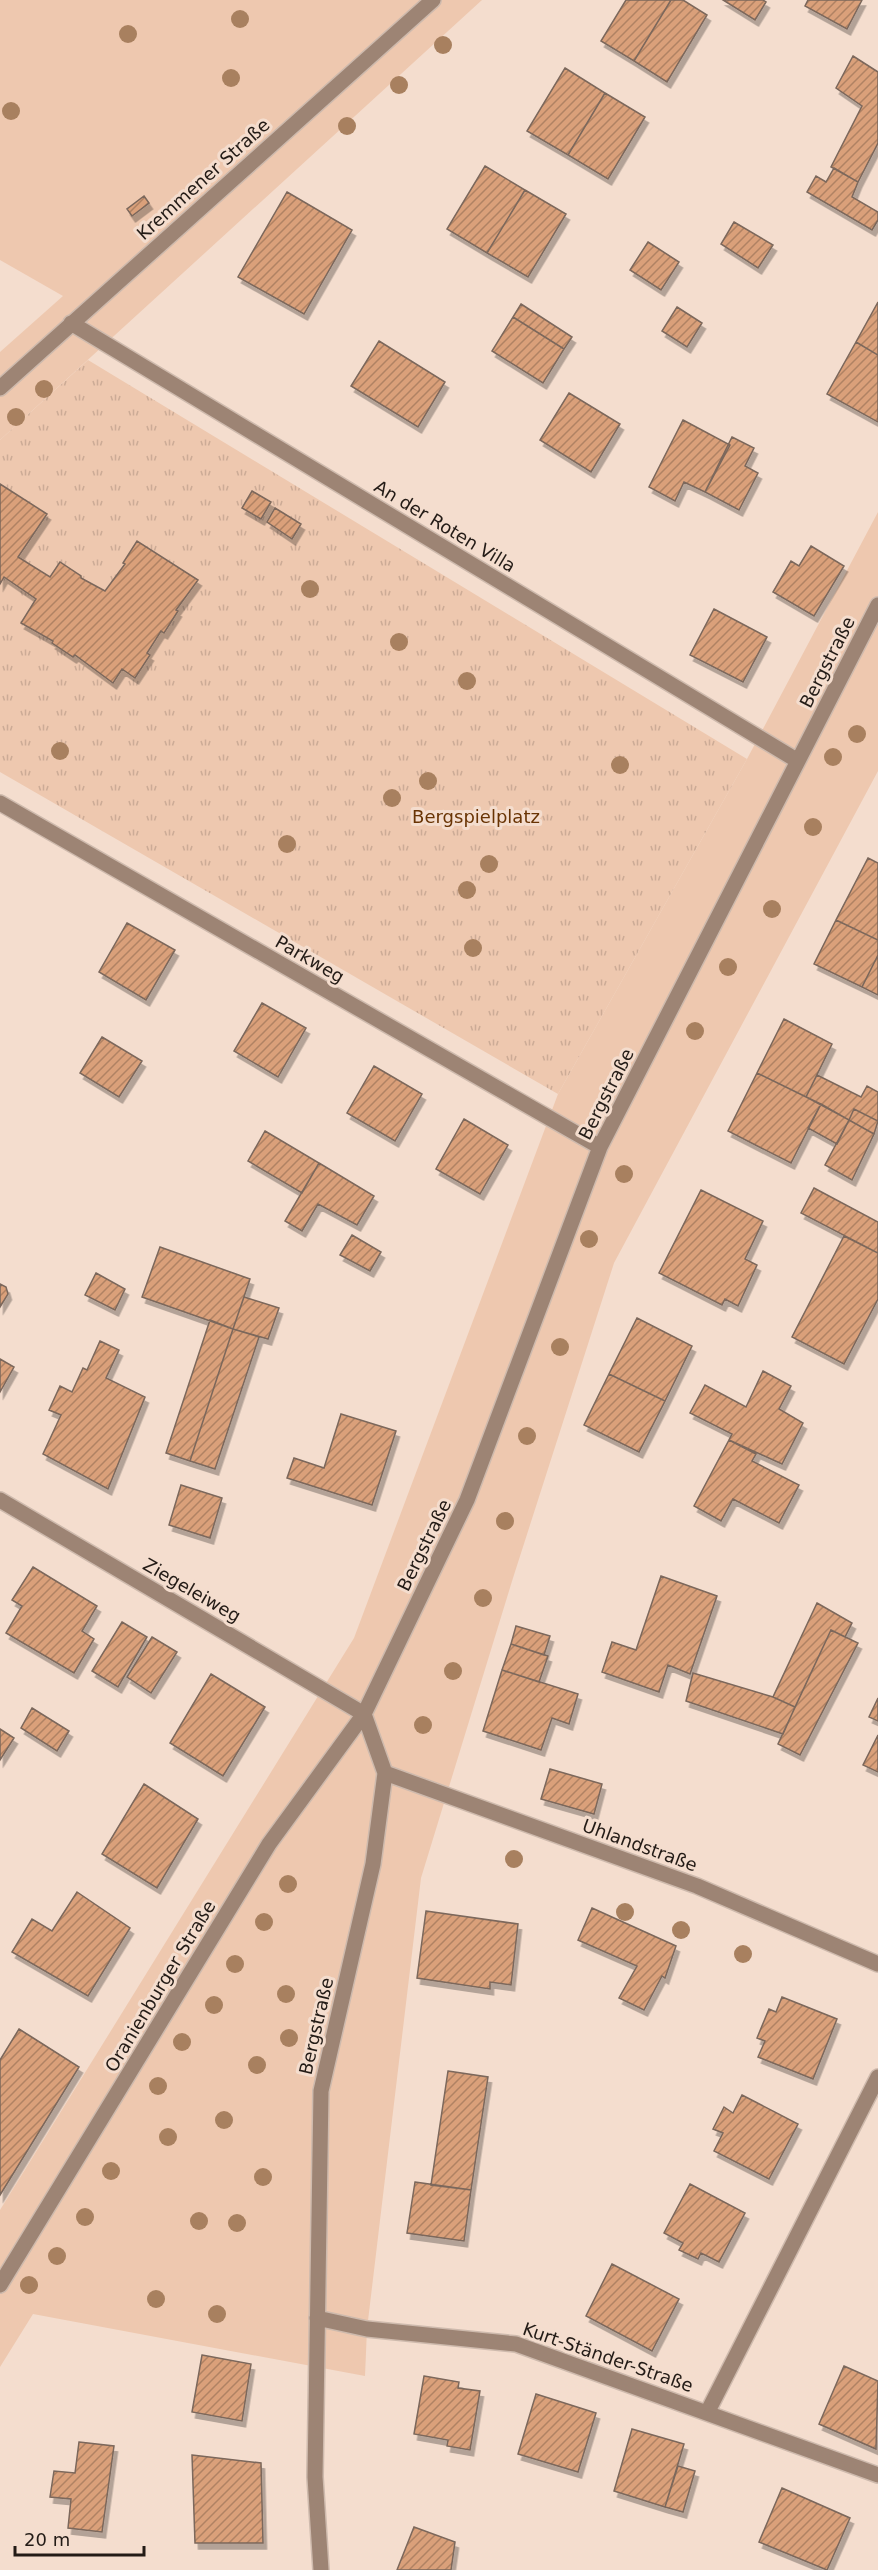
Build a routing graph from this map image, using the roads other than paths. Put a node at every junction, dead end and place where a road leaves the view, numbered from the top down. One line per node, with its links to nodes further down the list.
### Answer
1 (433, 0): 2 (street, Kremmener Straße)
2 (71, 323): 3 (street, Kremmener Straße); 5 (street, An der Roten Villa)
3 (0, 388)
4 (878, 605): 5 (street, Bergstraße)
5 (798, 761): 7 (street, Bergstraße)
6 (0, 803): 7 (street, Parkweg)
7 (600, 1147): 9 (street, Bergstraße)
8 (0, 1500): 9 (street, Ziegeleiweg)
9 (364, 1713): 10 (street, Bergstraße); 13 (street, Oranienburger Straße)
10 (385, 1773): 11 (street, Uhlandstraße); 14 (street, Bergstraße)
11 (878, 1964)
12 (878, 2077): 15 (street, Kurt-Ständer-Straße)
13 (0, 2285)
14 (317, 2318): 15 (street, Kurt-Ständer-Straße); 17 (street, Bergstraße)
15 (707, 2413): 16 (street, Kurt-Ständer-Straße)
16 (878, 2475)
17 (321, 2570)

